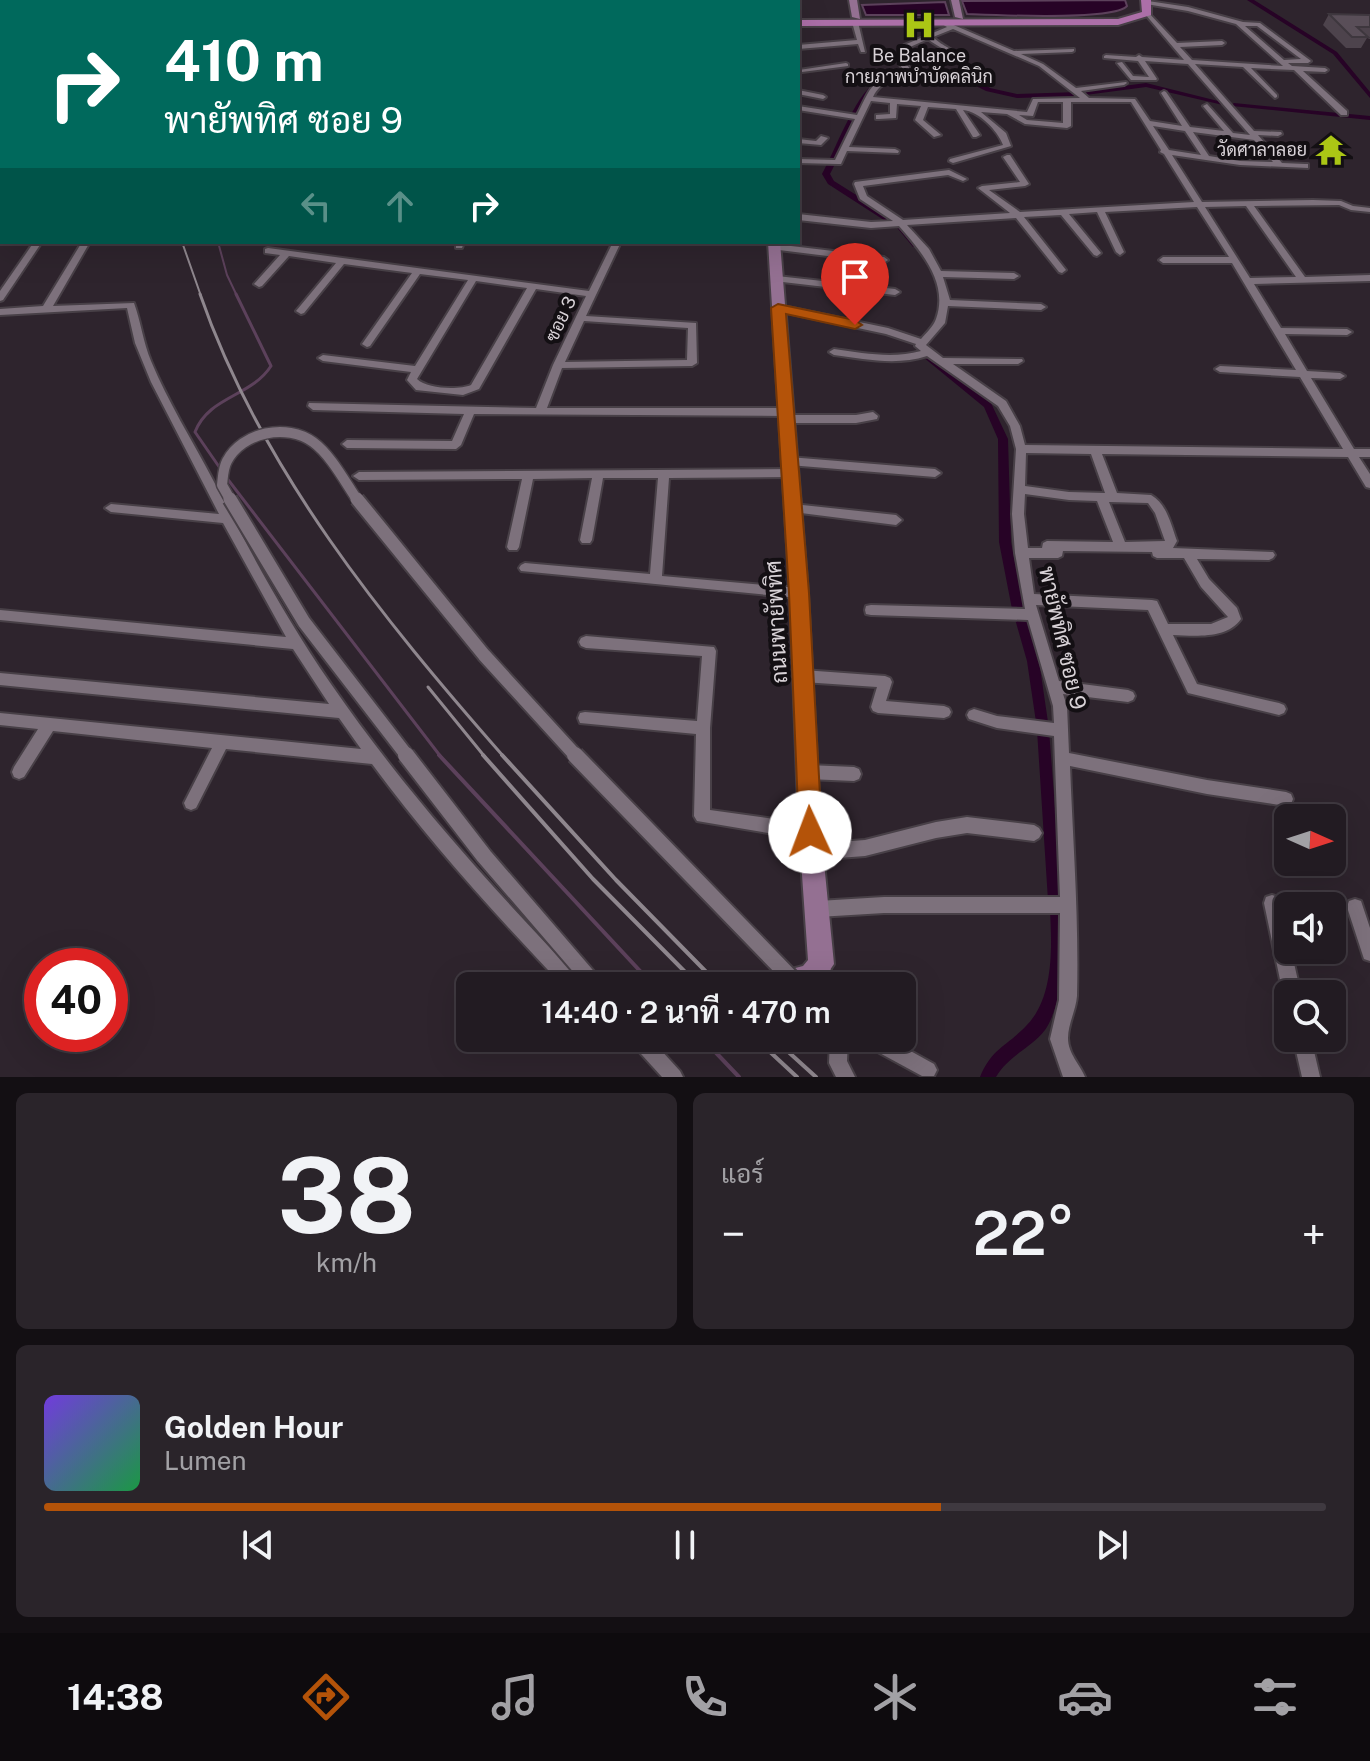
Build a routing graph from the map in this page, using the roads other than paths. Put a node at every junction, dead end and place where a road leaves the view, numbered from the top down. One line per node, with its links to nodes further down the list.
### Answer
1 (853, 0): 6 (street)
2 (955, 0): 7 (street)
3 (1133, 0): 7 (main road)
4 (1147, 5): 7 (main road); 8 (street); 12 (street)
5 (800, 20): 6 (main road)
6 (857, 20): 7 (main road); 7 (main road); 10 (street)
7 (954, 22): 9 (street); 16 (street)
8 (1243, 24): 20 (street); 20 (street)
9 (929, 36): 17 (street); 17 (street)
10 (859, 42): 13 (street); 15 (street)
11 (1222, 43): 12 (street)
12 (1176, 45): 21 (street)
13 (800, 47)
14 (1072, 50): 16 (street)
15 (863, 51)
16 (1016, 52): 29 (street)
17 (906, 56): 34 (street)
18 (1106, 57): 19 (street)
19 (1139, 57): 21 (street); 22 (street)
20 (1283, 61): 25 (street)
21 (1192, 62): 24 (street); 55 (street)
22 (1120, 63)
23 (846, 65): 27 (street)
24 (1246, 66): 25 (street); 32 (street)
25 (1294, 69): 26 (street); 46 (street)
26 (1325, 70)
27 (800, 73)
28 (1124, 83): 29 (street)
29 (1076, 90): 37 (street)
30 (800, 92): 33 (street)
31 (1164, 93): 50 (street)
32 (1275, 96)
33 (823, 97)
34 (868, 99): 36 (street); 47 (street)
35 (994, 100): 40 (street)
36 (894, 101): 39 (street); 48 (street)
37 (1089, 101): 38 (street); 49 (street)
38 (1067, 102): 40 (street); 45 (street)
39 (925, 105): 42 (street); 53 (street)
40 (1033, 105): 45 (street)
41 (1207, 106): 51 (street)
42 (958, 107): 44 (street); 54 (street)
43 (800, 108): 47 (street)
44 (973, 108): 45 (street); 64 (street)
45 (1009, 112)
46 (1344, 113)
47 (859, 117): 58 (street)
48 (879, 117)
49 (1146, 123): 50 (street); 60 (street)
50 (1187, 128): 51 (street); 62 (street)
51 (1230, 134): 55 (street)
52 (1278, 134): 55 (street)
53 (937, 135)
54 (976, 135)
55 (1254, 136): 65 (street)
56 (824, 138): 57 (street)
57 (800, 141)
58 (846, 149): 59 (street); 63 (street)
59 (895, 151)
60 (1164, 152): 62 (street); 69 (street)
61 (1007, 157): 73 (street)
62 (1206, 157): 65 (street)
63 (800, 161)
64 (953, 161)
65 (1280, 165): 66 (street)
66 (1305, 166)
67 (963, 179): 75 (street)
68 (1249, 204): 69 (street); 71 (street); 92 (street)
69 (1200, 205): 70 (street); 86 (street)
70 (1100, 209): 72 (street); 81 (street)
71 (1370, 210)
72 (1063, 212): 73 (street); 83 (street)
73 (1017, 214): 75 (street); 88 (street)
74 (800, 217): 75 (street)
75 (901, 223): 90 (street)
76 (37, 244): 101 (street)
77 (85, 244): 105 (street)
78 (616, 244): 100 (street, ซอย 3)
79 (774, 244): 84 (street); 95 (street, ถนนพายัพทิศ)
80 (268, 251): 82 (street)
81 (1120, 252)
82 (287, 253): 87 (street); 97 (street)
83 (1097, 253)
84 (884, 260)
85 (1163, 260): 86 (street)
86 (1235, 260): 96 (street)
87 (342, 261): 89 (street); 106 (street)
88 (1062, 270)
89 (418, 271): 94 (street); 113 (street)
90 (938, 274): 91 (street); 102 (street)
91 (1014, 276)
92 (1301, 278): 93 (street); 96 (street)
93 (1370, 278)
94 (473, 279): 98 (street); 121 (street)
95 (777, 279): 99 (street); 104 (street, ถนนพายัพทิศ)
96 (1247, 281): 111 (street)
97 (259, 284)
98 (533, 286): 100 (street); 121 (street)
99 (895, 292)
100 (591, 294): 109 (street, ซอย 3)
101 (0, 298)
102 (944, 303): 103 (street); 114 (street)
103 (1041, 307)
104 (778, 308): 114 (street, พายัพทิศ ซอย 9); 127 (street, ถนนพายัพทิศ)
105 (46, 309): 107 (street); 145 (street)
106 (301, 311)
107 (0, 312)
108 (694, 313): 110 (street)
109 (579, 318): 110 (street); 119 (street, ซอย 3)
110 (693, 325): 119 (street)
111 (1277, 331): 112 (street); 122 (street)
112 (1347, 332)
113 (367, 344)
114 (924, 347): 115 (street); 117 (street, พายัพทิศ ซอย 9)
115 (834, 352)
116 (323, 358): 121 (street)
117 (943, 361): 118 (street); 130 (street, พายัพทิศ ซอย 9)
118 (1018, 361)
119 (558, 365): 126 (street, ซอย 3)
120 (1220, 369): 122 (street)
121 (418, 370)
122 (1302, 373): 123 (street); 132 (street)
123 (1340, 376)
124 (313, 406): 125 (street)
125 (470, 411): 126 (street); 129 (street)
126 (540, 412): 127 (street)
127 (786, 416): 128 (street); 134 (street, ถนนพายัพทิศ)
128 (873, 416)
129 (347, 444)
130 (1021, 449): 131 (street); 141 (street, พายัพทิศ ซอย 9)
131 (1095, 449): 132 (street); 142 (street)
132 (1351, 455): 133 (street); 140 (street)
133 (1370, 455)
134 (790, 467): 135 (street); 137 (street); 144 (street, ถนนพายัพทิศ)
135 (935, 473)
136 (598, 475): 137 (street); 139 (street); 147 (street)
137 (664, 475): 155 (street)
138 (359, 476): 139 (street)
139 (528, 476): 150 (street)
140 (1370, 484)
141 (1019, 489): 142 (street); 151 (street, พายัพทิศ ซอย 9)
142 (1107, 496): 149 (street); 149 (street)
143 (111, 508): 145 (street)
144 (793, 508): 146 (street); 156 (street, ถนนพายัพทิศ)
145 (227, 519): 162 (street)
146 (896, 520)
147 (586, 540)
148 (1047, 546): 149 (street)
149 (1121, 546)
150 (513, 547)
151 (1021, 553): 152 (street); 157 (street, พายัพทิศ ซอย 9)
152 (1188, 554): 153 (street); 160 (street)
153 (1269, 555)
154 (525, 568): 155 (street)
155 (656, 579): 156 (street)
156 (799, 593): 163 (street, ถนนพายัพทิศ)
157 (1030, 607): 158 (street); 160 (street); 165 (street, พายัพทิศ ซอย 9)
158 (871, 610)
159 (0, 615): 162 (street)
160 (1163, 629): 167 (street)
161 (586, 642): 174 (street)
162 (297, 644): 168 (street)
163 (803, 676): 169 (street); 180 (street, ถนนพายัพทิศ)
164 (0, 679): 168 (street)
165 (1055, 687): 166 (street); 175 (street, พายัพทิศ ซอย 9)
166 (1128, 696)
167 (1279, 709)
168 (344, 712): 177 (street)
169 (944, 712)
170 (974, 715): 175 (street)
171 (585, 718): 174 (street)
172 (0, 719): 173 (street)
173 (49, 725): 176 (street); 179 (street)
174 (703, 728): 185 (street)
175 (1061, 730): 178 (street, พายัพทิศ ซอย 9)
176 (222, 743): 177 (street); 183 (street)
177 (378, 758): 192 (street)
178 (1062, 758): 182 (street); 187 (street, พายัพทิศ ซอย 9)
179 (19, 772)
180 (808, 772): 181 (street); 185 (street, ถนนพายัพทิศ)
181 (854, 774)
182 (1286, 799)
183 (191, 803)
184 (1034, 833): 185 (street)
185 (811, 842): 189 (street, ถนนพายัพทิศ)
186 (1272, 903): 197 (street)
187 (1068, 905): 189 (street); 205 (street, พายัพทิศ ซอย 9)
188 (1355, 907): 190 (street)
189 (818, 909): 191 (street, ถนนพายัพทิศ)
190 (1370, 953)
191 (821, 964): 195 (street); 196 (street)
192 (562, 972)
193 (584, 972): 194 (street, bridge)
194 (785, 972)
195 (814, 972)
196 (823, 972)
197 (1289, 980)
198 (651, 1052): 203 (street)
199 (838, 1052): 204 (street)
200 (895, 1052): 202 (street)
201 (1305, 1052): 206 (street)
202 (928, 1070)
203 (674, 1077)
204 (846, 1077)
205 (1076, 1077)
206 (1311, 1077)

